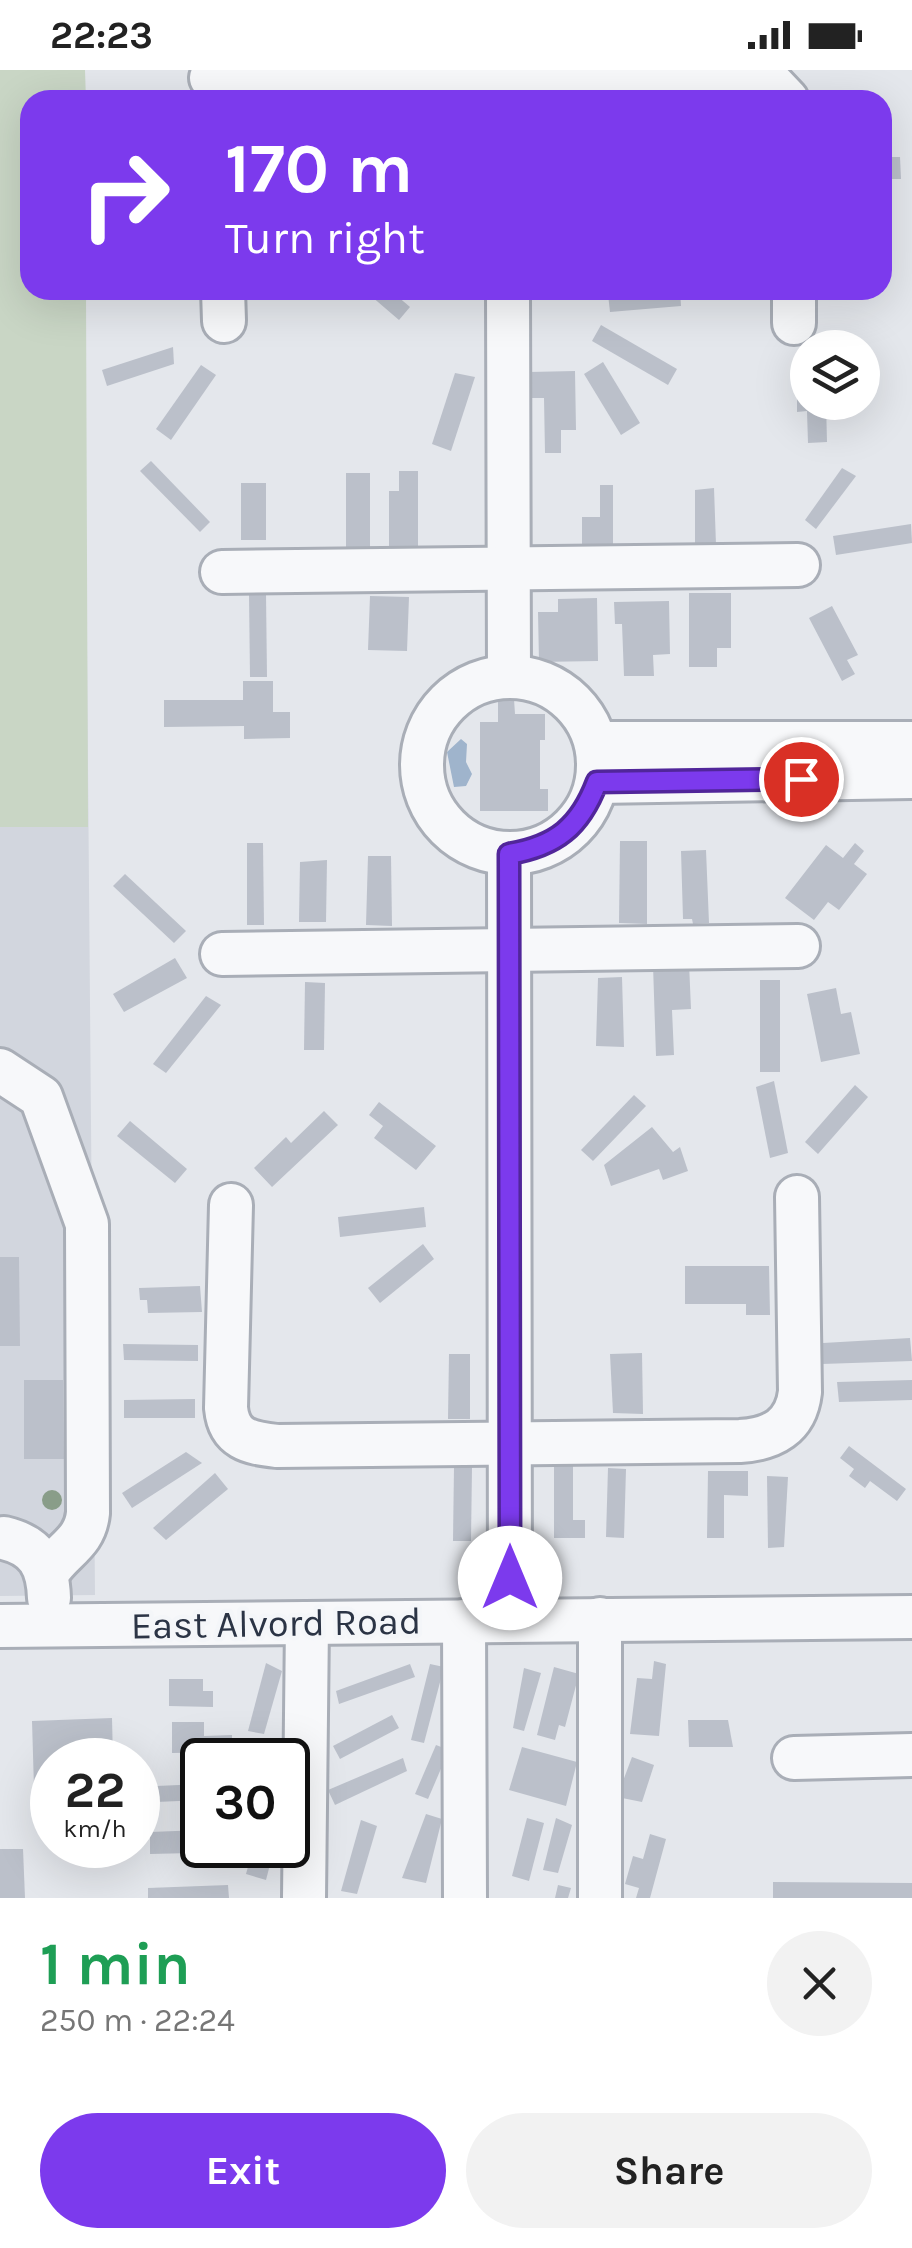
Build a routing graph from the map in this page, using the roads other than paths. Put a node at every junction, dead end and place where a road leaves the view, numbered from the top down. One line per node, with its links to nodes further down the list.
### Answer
1 (224, 90): 2 (street)
2 (454, 90)
3 (548, 90): 4 (street)
4 (778, 90)
5 (508, 300): 7 (street)
6 (798, 565): 7 (street)
7 (509, 567): 8 (street); 9 (street)
8 (222, 572)
9 (509, 677): 11 (street); 13 (street)
10 (912, 743): 11 (street)
11 (597, 763): 12 (street); 13 (street)
12 (912, 777)
13 (509, 854): 15 (street)
14 (798, 946): 15 (street)
15 (509, 953): 16 (street); 20 (street)
16 (222, 954)
17 (0, 1070): 22 (street)
18 (797, 1197): 20 (street)
19 (231, 1205): 20 (street)
20 (510, 1446): 24 (street)
21 (4, 1538): 22 (street)
22 (48, 1572): 29 (street)
23 (912, 1617): 25 (street, East Alvord Road)
24 (510, 1620): 25 (street, East Alvord Road); 26 (street, East Alvord Road)
25 (600, 1620): 34 (street)
26 (464, 1621): 27 (street, East Alvord Road); 33 (street)
27 (307, 1623): 29 (street, East Alvord Road); 32 (street)
28 (0, 1626): 29 (street, East Alvord Road)
29 (50, 1626)
30 (912, 1755): 31 (street)
31 (794, 1758)
32 (304, 1898)
33 (465, 1898)
34 (600, 1898)

